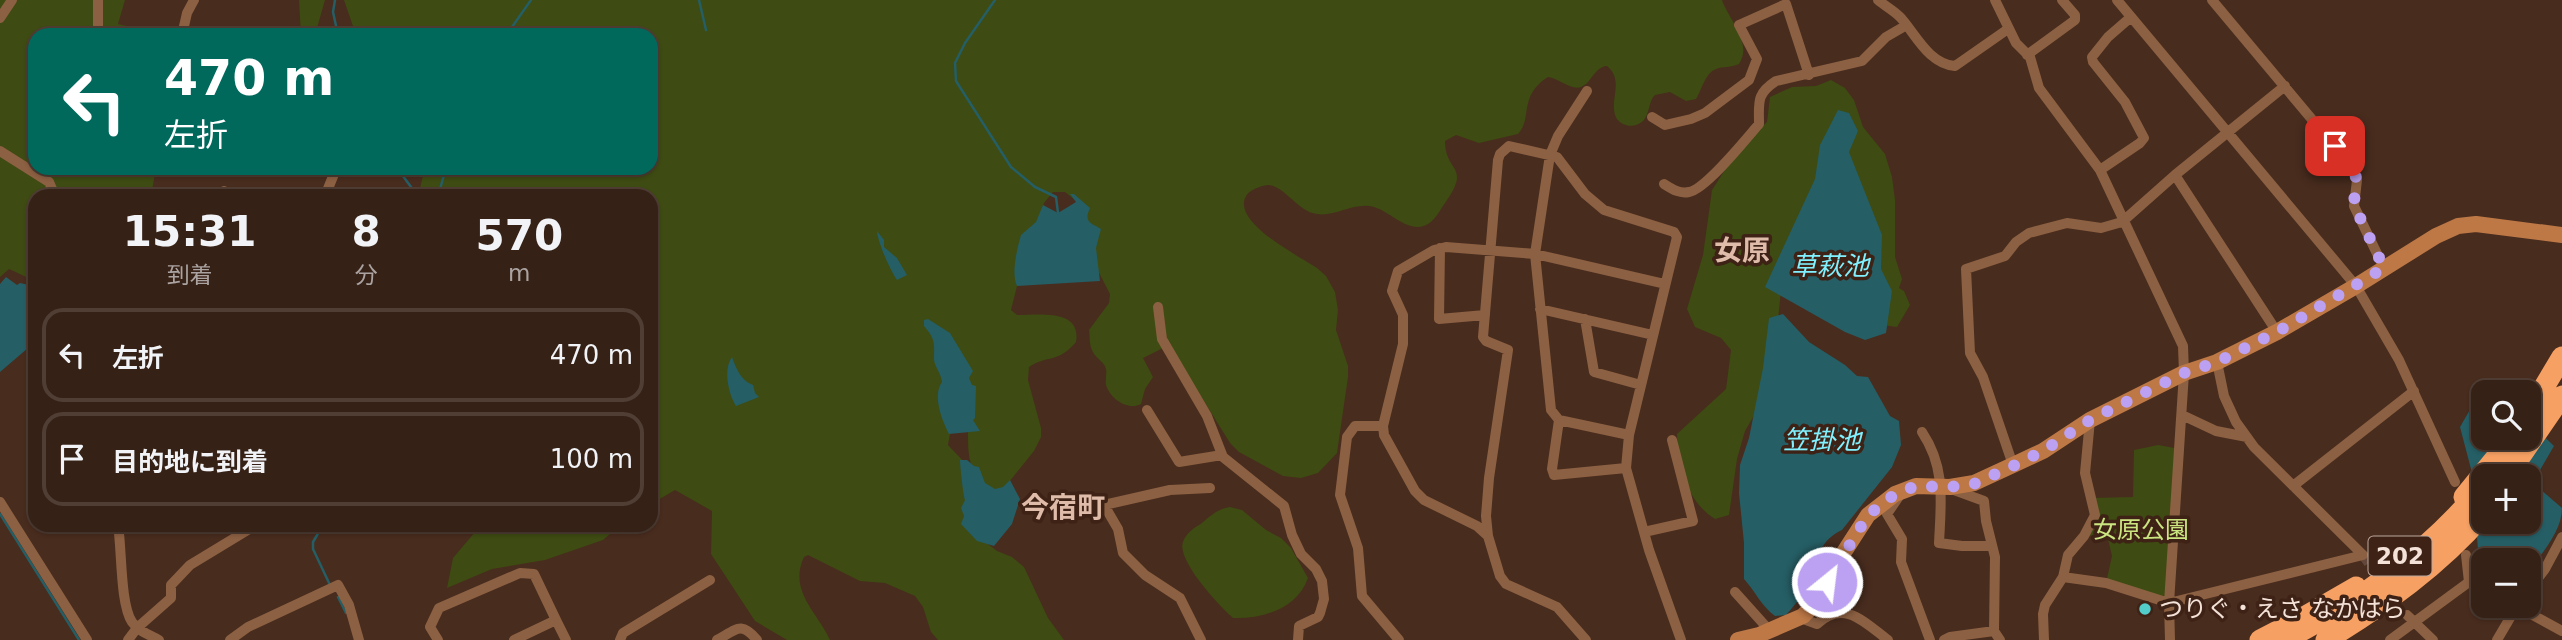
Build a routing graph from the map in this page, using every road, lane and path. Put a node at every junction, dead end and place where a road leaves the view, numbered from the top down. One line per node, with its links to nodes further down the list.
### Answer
1 (12, 0): 11 (street)
2 (98, 0): 13 (street)
3 (194, 0): 14 (street)
4 (1878, 0): 12 (street)
5 (1995, 0): 15 (street)
6 (2062, 0): 16 (street)
7 (2117, 0): 10 (street)
8 (2213, 0): 18 (street)
9 (1785, 2): 17 (street); 20 (street)
10 (2131, 17): 21 (street); 25 (street)
11 (0, 18)
12 (1905, 26): 15 (street); 17 (street)
13 (98, 28)
14 (184, 28)
15 (2008, 29): 16 (street)
16 (2027, 55): 25 (street)
17 (1809, 75): 28 (street)
18 (2285, 86): 21 (street); 35 (street)
19 (1587, 90): 23 (street)
20 (1652, 117)
21 (2228, 132): 27 (street); 37 (street)
22 (0, 151): 24 (street)
23 (1550, 155): 33 (street); 34 (street); 36 (street)
24 (28, 169)
25 (2100, 170): 30 (street)
26 (38, 175): 29 (street)
27 (2175, 175): 30 (street); 42 (street)
28 (1664, 184)
29 (52, 189)
30 (2122, 222): 47 (street); 69 (street)
31 (2562, 235): 35 (main road)
32 (1440, 248): 33 (street); 40 (street); 58 (street)
33 (1490, 249): 34 (street); 40 (street)
34 (1535, 254): 36 (street); 39 (street)
35 (2384, 268): 37 (main road)
36 (1665, 284): 43 (street)
37 (2356, 286): 42 (main road); 49 (street)
38 (1158, 307): 65 (street)
39 (1540, 309): 41 (street); 56 (street)
40 (1485, 315): 83 (street)
41 (1585, 320): 43 (street); 48 (street)
42 (2277, 332): 45 (main road)
43 (1653, 335): 48 (street)
44 (2562, 357): 50 (highway)
45 (2217, 362): 47 (main road); 61 (street)
46 (2562, 371): 52 (highway)
47 (2184, 373): 55 (street); 57 (main road)
48 (1641, 384): 60 (street)
49 (2414, 391): 71 (street); 73 (street)
50 (2541, 392)
51 (2562, 396): 67 (highway)
52 (2541, 405)
53 (1147, 410): 65 (street)
54 (2562, 411): 68 (highway)
55 (2182, 415): 61 (street); 92 (street)
56 (1559, 420): 60 (street); 70 (street)
57 (2090, 420): 69 (main road); 88 (street)
58 (1383, 426): 83 (street); 115 (street)
59 (1922, 432): 72 (street)
60 (1629, 435): 70 (street)
61 (2247, 437): 73 (street)
62 (1672, 440): 82 (street)
63 (2502, 450): 124 (highway, 202)
64 (2511, 450): 66 (highway)
65 (1222, 454): 114 (street)
66 (2500, 464)
67 (2515, 464)
68 (2524, 464)
69 (2013, 466): 72 (main road)
70 (1626, 468): 82 (street)
71 (2455, 482)
72 (1948, 486): 75 (main road); 85 (street); 85 (street)
73 (2293, 486): 92 (street)
74 (1210, 488): 113 (street)
75 (1903, 491): 93 (main road); 120 (street)
76 (2471, 499): 125 (highway, bridge)
77 (0, 502): 102 (street)
78 (2471, 516): 126 (highway)
79 (2471, 526): 127 (highway, 202)
80 (119, 532): 98 (street)
81 (244, 532): 98 (street)
82 (1644, 532): 117 (street)
83 (1488, 536): 116 (street)
84 (2561, 542): 87 (street)
85 (1992, 547): 101 (street)
86 (2466, 555): 90 (street)
87 (2541, 574)
88 (2063, 576): 92 (street); 122 (street)
89 (710, 580): 110 (street)
90 (2469, 582): 96 (street)
91 (1735, 592): 100 (street)
92 (2169, 603): 123 (street)
93 (1803, 616): 100 (main road); 119 (street)
94 (2509, 618): 130 (street)
95 (2538, 618): 99 (street)
96 (2411, 619): 128 (street); 129 (street)
97 (556, 620): 107 (street); 108 (street); 109 (street)
98 (137, 628): 103 (street); 104 (street)
99 (2562, 631)
100 (1763, 635): 118 (main road)
101 (1997, 636): 121 (street)
102 (87, 640)
103 (128, 640)
104 (159, 640)
105 (230, 640): 106 (street)
106 (359, 640)
107 (438, 640)
108 (514, 640)
109 (566, 640)
110 (620, 640)
111 (717, 640): 112 (street)
112 (757, 640)
113 (1201, 640)
114 (1298, 640)
115 (1399, 640)
116 (1586, 640)
117 (1681, 640)
118 (1738, 640)
119 (1888, 640)
120 (1930, 640)
121 (1944, 640)
122 (2044, 640)
123 (2170, 640)
124 (2260, 640)
125 (2284, 640)
126 (2311, 640)
127 (2326, 640)
128 (2390, 640)
129 (2433, 640)
130 (2497, 640)

